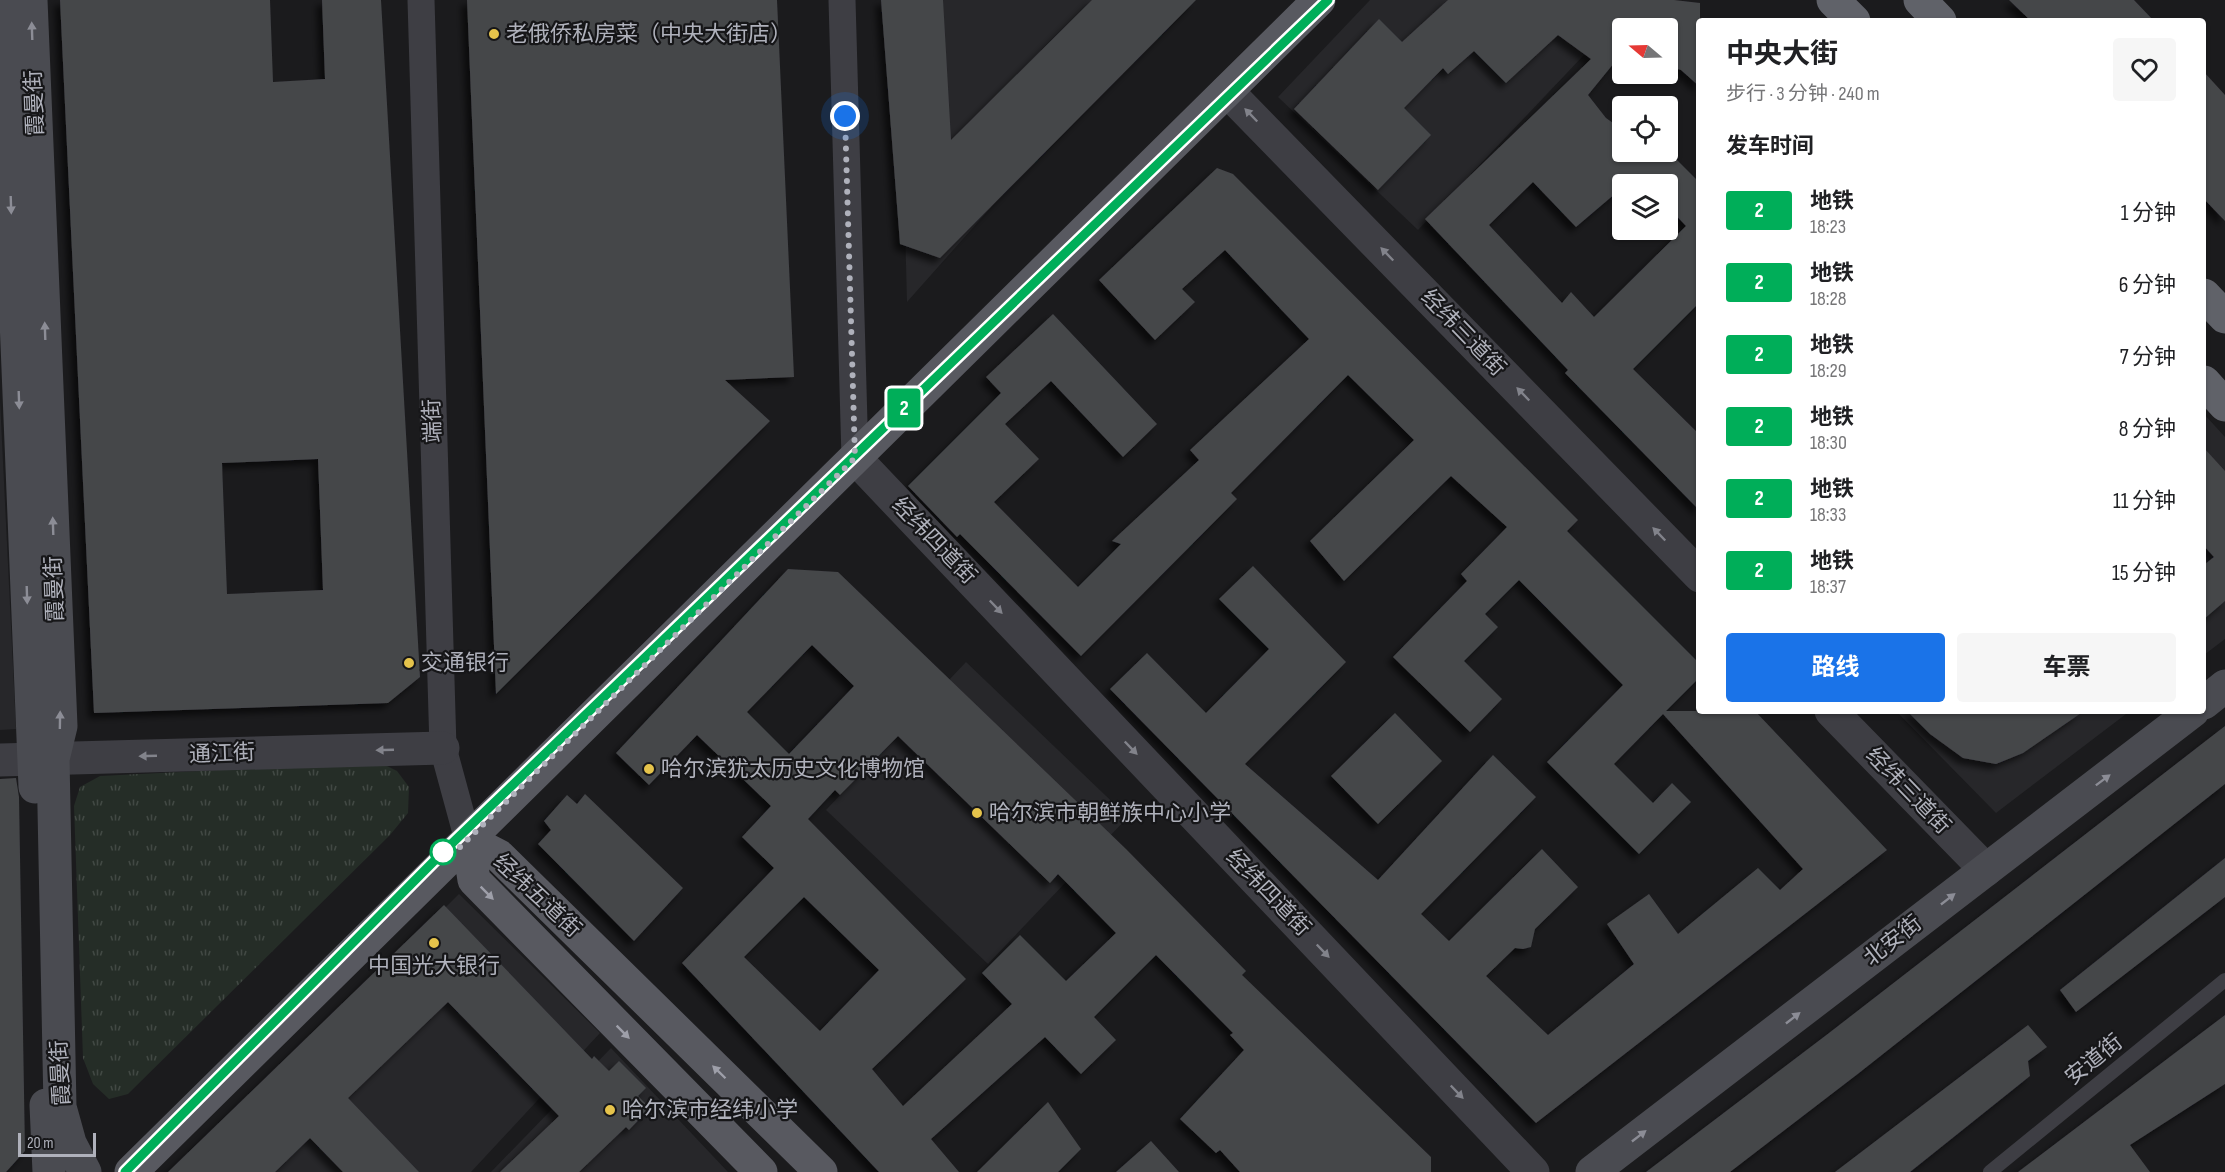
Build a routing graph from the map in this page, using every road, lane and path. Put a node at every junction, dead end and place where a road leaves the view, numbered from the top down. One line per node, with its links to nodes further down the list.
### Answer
1 (3, 0): 22 (main road, 霞曼街, one-way to 22)
2 (31, 0): 22 (main road, 霞曼街, one-way to 2)
3 (421, 0): 21 (street, 端街)
4 (842, 0): 15 (street)
5 (1319, 0): 10 (main road)
6 (1833, 0): 8 (highway)
7 (1920, 0): 9 (highway)
8 (1851, 18)
9 (1937, 18)
10 (1227, 91): 15 (main road); 16 (street, 经纬三道街, one-way to 10)
11 (2206, 297): 12 (highway)
12 (2225, 317)
13 (2206, 384): 14 (highway)
14 (2225, 405)
15 (855, 458): 24 (main road); 32 (street, 经纬四道街, one-way to 32)
16 (1696, 572)
17 (2225, 686): 18 (main road)
18 (2206, 701)
19 (1834, 714): 25 (street, 经纬三道街)
20 (2189, 714): 25 (main road, 北安街, one-way to 20)
21 (443, 748): 22 (street, 通江街, one-way to 22); 24 (street, 端街)
22 (43, 759): 23 (street, 通江街); 27 (main road, 霞曼街); 28 (main road, 霞曼街)
23 (0, 760)
24 (468, 840): 29 (main road); 30 (main road, 经纬五道街, one-way to 30); 31 (main road, 经纬五道街, one-way to 24)
25 (1986, 870): 33 (main road, 北安街, one-way to 25)
26 (2225, 980): 34 (lane, 安道街)
27 (49, 1172)
28 (85, 1172)
29 (131, 1172)
30 (761, 1172)
31 (821, 1172)
32 (1533, 1172)
33 (1592, 1172)
34 (1990, 1172)

